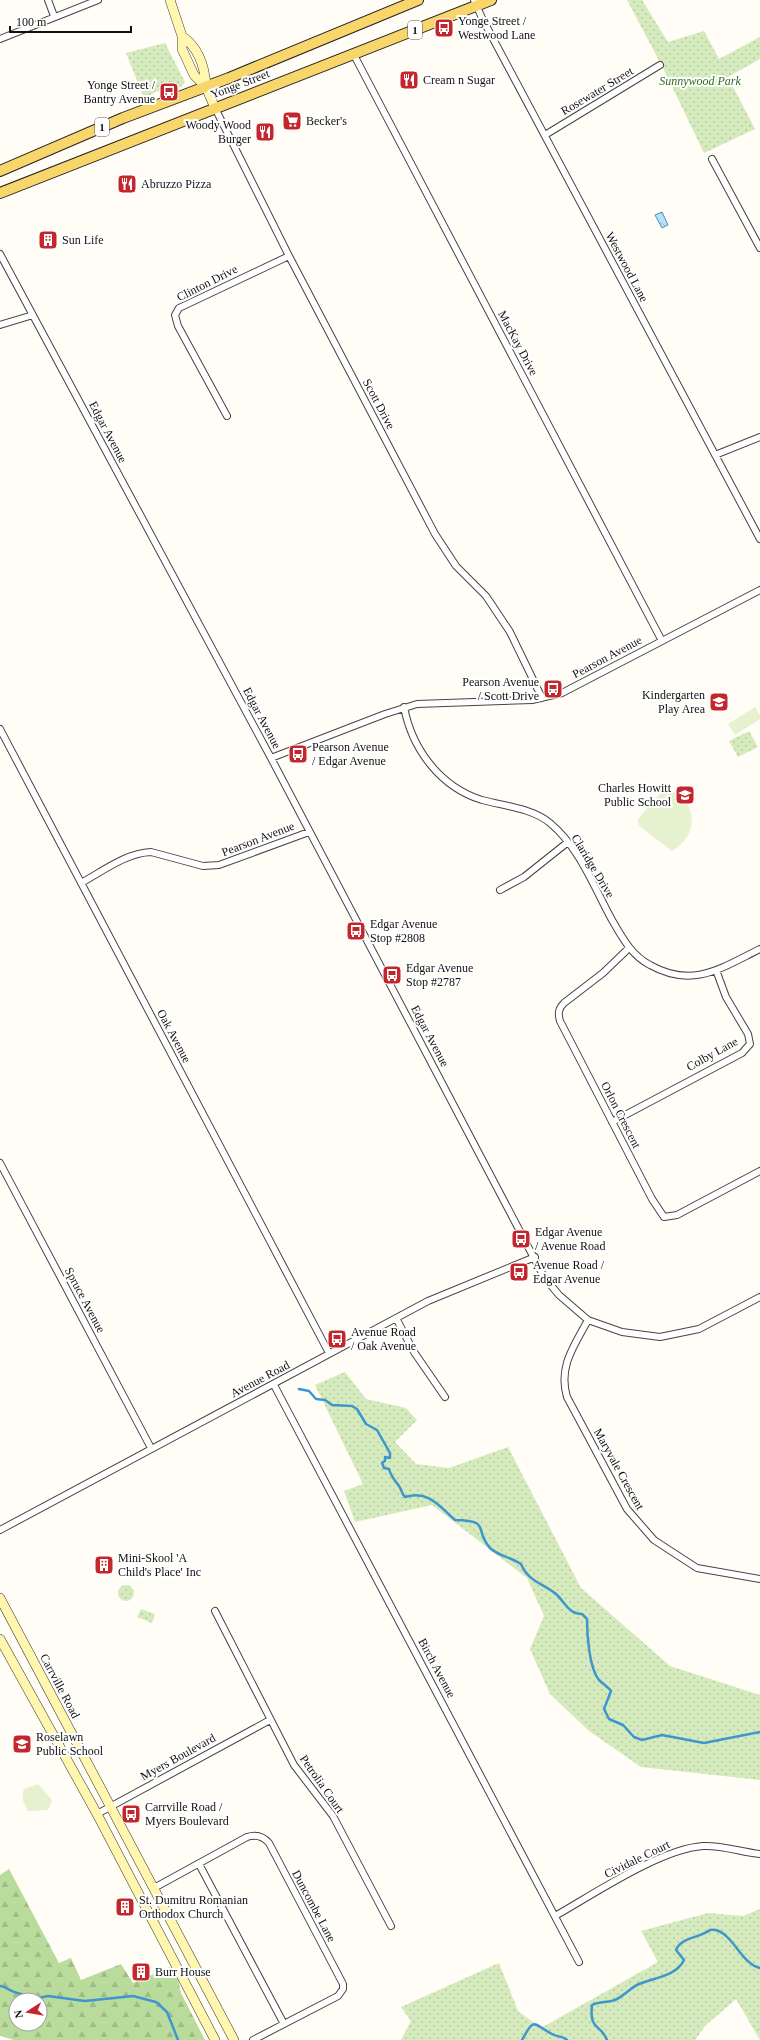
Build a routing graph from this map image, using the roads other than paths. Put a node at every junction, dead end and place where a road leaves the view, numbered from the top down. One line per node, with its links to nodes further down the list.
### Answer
1 (48, 0): 7 (street)
2 (98, 0): 7 (street)
3 (170, 0): 11 (main road)
4 (418, 0): 11 (main road, Yonge Street / 1)
5 (491, 0): 6 (main road, Yonge Street / 1)
6 (476, 2): 9 (main road, Yonge Street / 1); 13 (street, Westwood Lane)
7 (54, 16): 8 (street)
8 (0, 39)
9 (354, 55): 12 (main road, Yonge Street / 1); 27 (street, MacKay Drive)
10 (660, 65): 13 (street, Rosewater Street)
11 (206, 87): 12 (main road); 15 (main road, Yonge Street / 1)
12 (215, 108): 16 (main road, Yonge Street / 1); 19 (street, Scott Drive)
13 (545, 135): 24 (street, Westwood Lane)
14 (712, 159): 17 (street)
15 (0, 171)
16 (0, 194)
17 (760, 248)
18 (0, 254): 20 (street, Edgar Avenue)
19 (289, 256): 22 (street, Clinton Drive); 28 (street, Scott Drive)
20 (33, 315): 21 (street); 31 (street, Edgar Avenue)
21 (0, 325)
22 (227, 416)
23 (760, 437): 24 (street)
24 (715, 455): 25 (street, Westwood Lane)
25 (760, 539)
26 (760, 590): 27 (street, Pearson Avenue)
27 (662, 641): 28 (street, Pearson Avenue)
28 (542, 698): 29 (street, Pearson Avenue)
29 (404, 708): 31 (street, Pearson Avenue); 33 (street, Claridge Drive)
30 (0, 729): 34 (street, Oak Avenue)
31 (271, 758): 32 (street, Edgar Avenue)
32 (309, 832): 34 (street, Pearson Avenue); 42 (street, Edgar Avenue)
33 (568, 842): 35 (street); 36 (street, Claridge Drive)
34 (81, 883): 46 (street, Oak Avenue)
35 (500, 890)
36 (629, 948): 38 (street, Claridge Drive); 39 (street, Orlon Crescent)
37 (760, 949): 38 (street, Claridge Drive)
38 (716, 970): 39 (street, Colby Lane)
39 (612, 1122): 41 (street, Orlon Crescent)
40 (0, 1163): 49 (street, Spruce Avenue)
41 (760, 1171)
42 (536, 1257): 44 (street, Avenue Road); 45 (street, Edgar Avenue)
43 (760, 1297): 45 (street)
44 (396, 1318): 46 (street, Avenue Road); 48 (street)
45 (588, 1320): 51 (street, Maryvale Crescent)
46 (329, 1353): 47 (street, Avenue Road)
47 (274, 1384): 49 (street, Avenue Road); 63 (street, Birch Avenue)
48 (445, 1397)
49 (152, 1448): 50 (street, Avenue Road)
50 (0, 1530)
51 (760, 1579)
52 (0, 1598): 55 (main road, Carrville Road)
53 (215, 1611): 57 (street, Petrolia Court)
54 (0, 1639): 56 (main road)
55 (43, 1681): 56 (main road); 58 (main road, Carrville Road)
56 (28, 1690): 59 (main road)
57 (270, 1720): 58 (street, Myers Boulevard); 64 (street, Petrolia Court)
58 (111, 1806): 59 (street, Myers Boulevard); 62 (main road, Carrville Road)
59 (97, 1814): 66 (main road)
60 (760, 1854): 63 (street, Cividale Court)
61 (200, 1864): 62 (street, Duncombe Lane); 68 (street); 68 (street, Duncombe Lane)
62 (154, 1888): 65 (main road, Carrville Road)
63 (555, 1916): 67 (street, Birch Avenue)
64 (391, 1926)
65 (174, 1927): 66 (main road); 70 (main road, Carrville Road)
66 (160, 1935): 69 (main road)
67 (579, 1962)
68 (284, 2024): 71 (street, Duncombe Lane)
69 (215, 2040)
70 (234, 2040)
71 (254, 2040)

